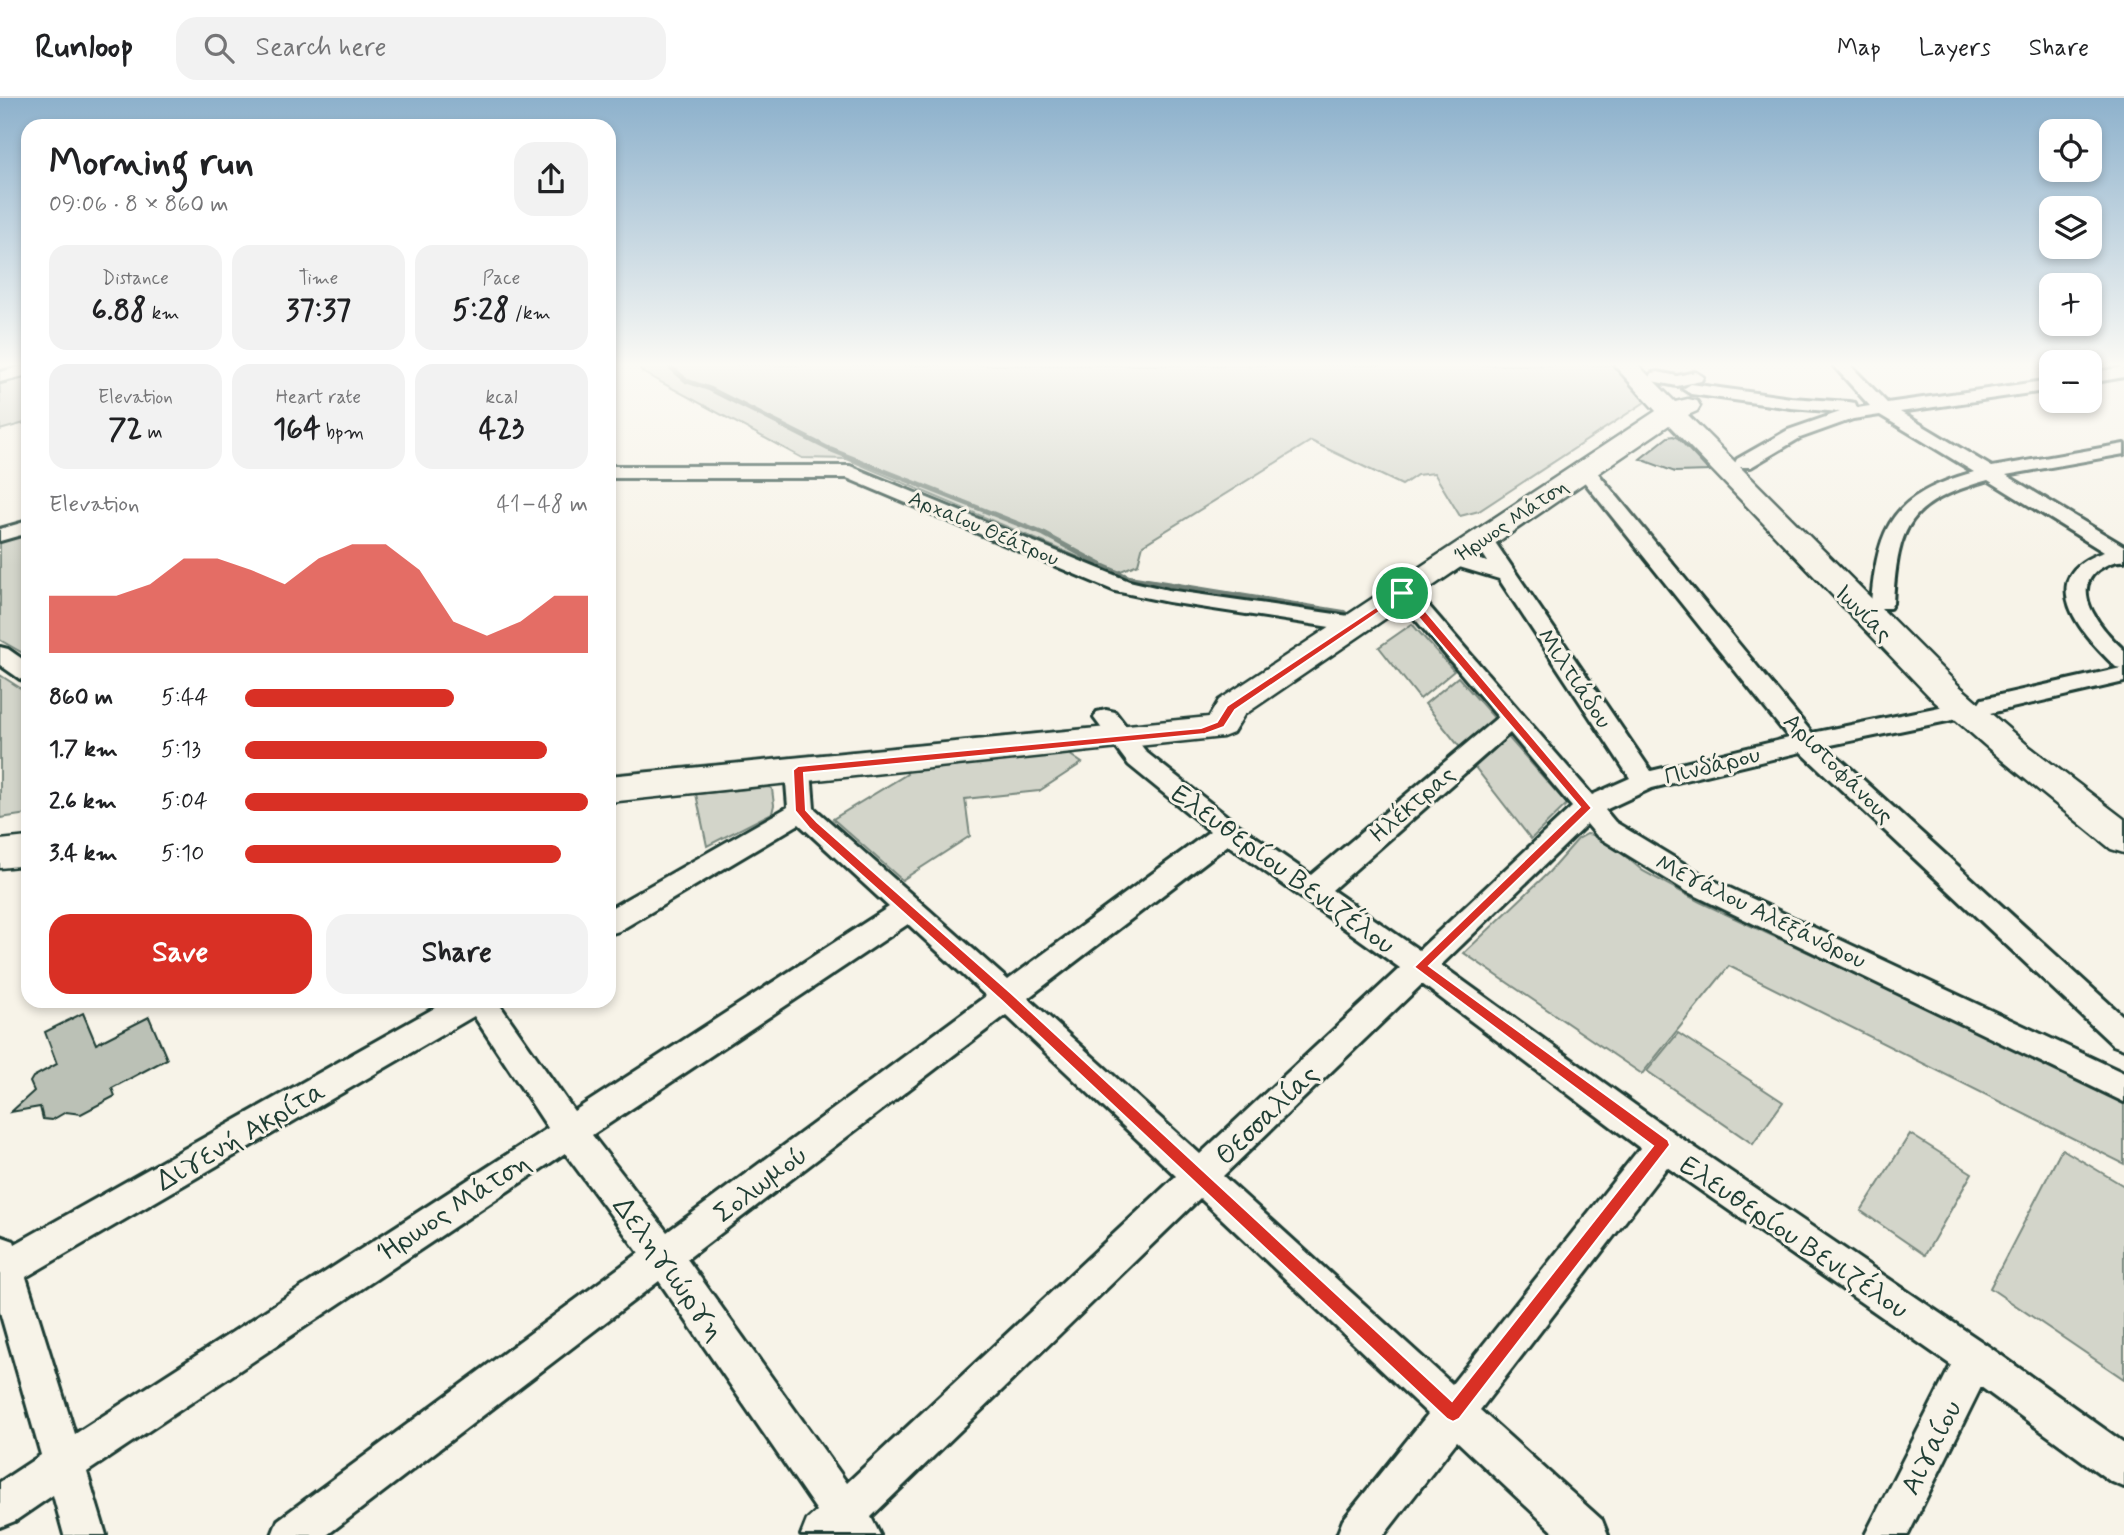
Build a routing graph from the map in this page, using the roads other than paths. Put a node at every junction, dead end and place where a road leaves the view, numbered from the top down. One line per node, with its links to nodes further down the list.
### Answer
1 (1634, 432): 8 (street, Ήρωος Μάτση)
2 (1720, 432): 7 (street, Ιωνίας)
3 (1720, 432): 24 (street, Ιωνίας)
4 (1798, 432): 7 (street)
5 (1920, 432): 10 (street)
6 (2124, 449): 10 (street)
7 (1744, 463): 18 (street, Ιωνίας)
8 (1585, 470): 13 (street, Ήρωος Μάτση); 27 (street, Αριστοφάνους)
9 (616, 472): 19 (street, Αρχαίου Θεάτρου)
10 (1989, 474): 14 (street); 18 (street)
11 (21, 529): 12 (street)
12 (0, 535)
13 (1483, 539): 15 (street, Ήρωος Μάτση); 16 (street, Μιλτιάδου)
14 (2123, 553): 21 (street)
15 (1453, 559): 16 (street); 17 (street, Ήρωος Μάτση)
16 (1506, 574): 30 (street, Μιλτιάδου)
17 (1402, 593): 19 (street, Ήρωος Μάτση); 25 (street, Μεγάλου Αλεξάνδρου)
18 (1882, 603): 24 (street, Ιωνίας)
19 (1356, 624): 26 (street, Ήρωος Μάτση)
20 (0, 654): 22 (street)
21 (2124, 662)
22 (21, 669)
23 (2124, 676): 24 (street, Πινδάρου)
24 (1977, 707): 27 (street, Πινδάρου); 34 (street, Ιωνίας); 38 (street, Ιωνίας)
25 (1512, 718): 32 (street, Μεγάλου Αλεξάνδρου); 41 (street, Ηλέκτρας)
26 (1114, 728): 28 (street); 29 (street); 37 (street, Ελευθερίου Βενιζέλου)
27 (1806, 743): 30 (street, Πινδάρου); 48 (street, Αριστοφάνους)
28 (616, 765)
29 (798, 770): 31 (street); 33 (street)
30 (1645, 781): 32 (street, Πινδάρου)
31 (616, 788)
32 (1587, 808): 44 (street, Θεσσαλίας); 49 (street, Μεγάλου Αλεξάνδρου)
33 (801, 811): 42 (street); 43 (street)
34 (2124, 812)
35 (21, 827): 36 (street)
36 (0, 829)
37 (1228, 831): 41 (street, Ελευθερίου Βενιζέλου); 45 (street, Σολωμού)
38 (2124, 839)
39 (21, 852): 40 (street)
40 (0, 854)
41 (1313, 890): 44 (street, Ελευθερίου Βενιζέλου)
42 (909, 909): 45 (street); 50 (street, Ήρωος Μάτση)
43 (616, 919)
44 (1421, 967): 51 (street, Ελευθερίου Βενιζέλου); 52 (street, Θεσσαλίας)
45 (1007, 997): 52 (street); 53 (street, Σολωμού)
46 (461, 1008): 54 (street, Διγενή Ακρίτα)
47 (485, 1008): 50 (street, Δεληγιώργη)
48 (2124, 1036)
49 (2124, 1088)
50 (568, 1130): 53 (street, Δεληγιώργη); 57 (street, Ήρωος Μάτση)
51 (1663, 1145): 55 (street, Ελευθερίου Βενιζέλου); 56 (street)
52 (1200, 1177): 56 (street); 60 (street, Θεσσαλίας)
53 (663, 1256): 60 (street, Δεληγιώργη); 62 (street, Σολωμού)
54 (3, 1260): 57 (street)
55 (1975, 1359): 58 (street, Ελευθερίου Βενιζέλου); 65 (street, Αιγαίου)
56 (1453, 1413): 63 (street); 64 (street)
57 (64, 1464): 59 (street, Ήρωος Μάτση); 61 (street)
58 (2124, 1467)
59 (0, 1506)
60 (841, 1528)
61 (86, 1535)
62 (293, 1535)
63 (1358, 1535)
64 (1587, 1535)
65 (1886, 1535)

